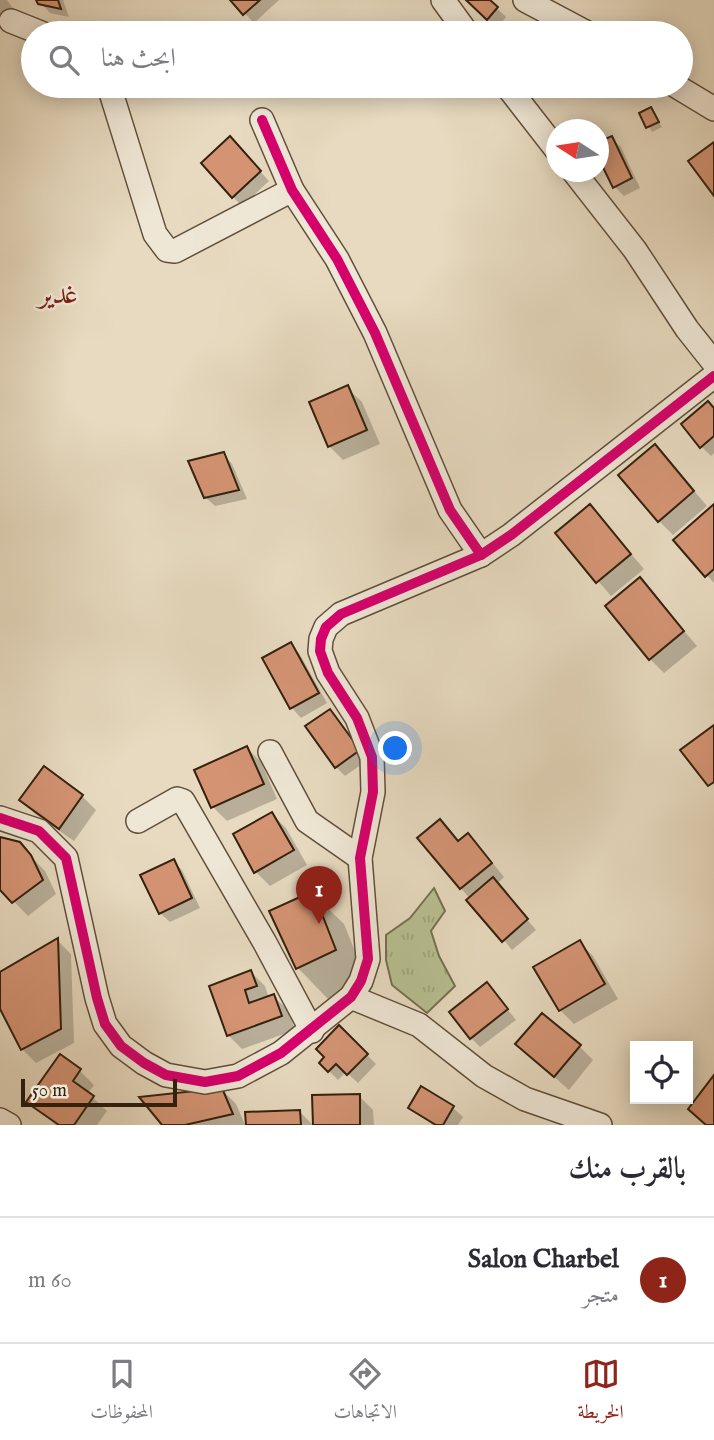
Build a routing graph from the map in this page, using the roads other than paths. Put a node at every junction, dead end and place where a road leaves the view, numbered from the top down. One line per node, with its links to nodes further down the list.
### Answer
1 (443, 0): 4 (street)
2 (525, 0): 5 (street)
3 (11, 21): 6 (street)
4 (458, 21)
5 (564, 21)
6 (21, 25)
7 (693, 96): 10 (street)
8 (113, 98): 14 (street)
9 (516, 98): 12 (street)
10 (714, 109)
11 (262, 120): 14 (street)
12 (546, 136)
13 (582, 182): 15 (street)
14 (292, 190): 17 (street)
15 (714, 363)
16 (714, 376): 17 (street)
17 (481, 555): 21 (street)
18 (270, 752): 21 (street)
19 (0, 818): 23 (street)
20 (138, 821): 23 (street)
21 (360, 858): 22 (street)
22 (351, 997): 23 (street); 26 (street)
23 (312, 1031)
24 (0, 1120): 25 (street)
25 (9, 1125)
26 (600, 1125)

